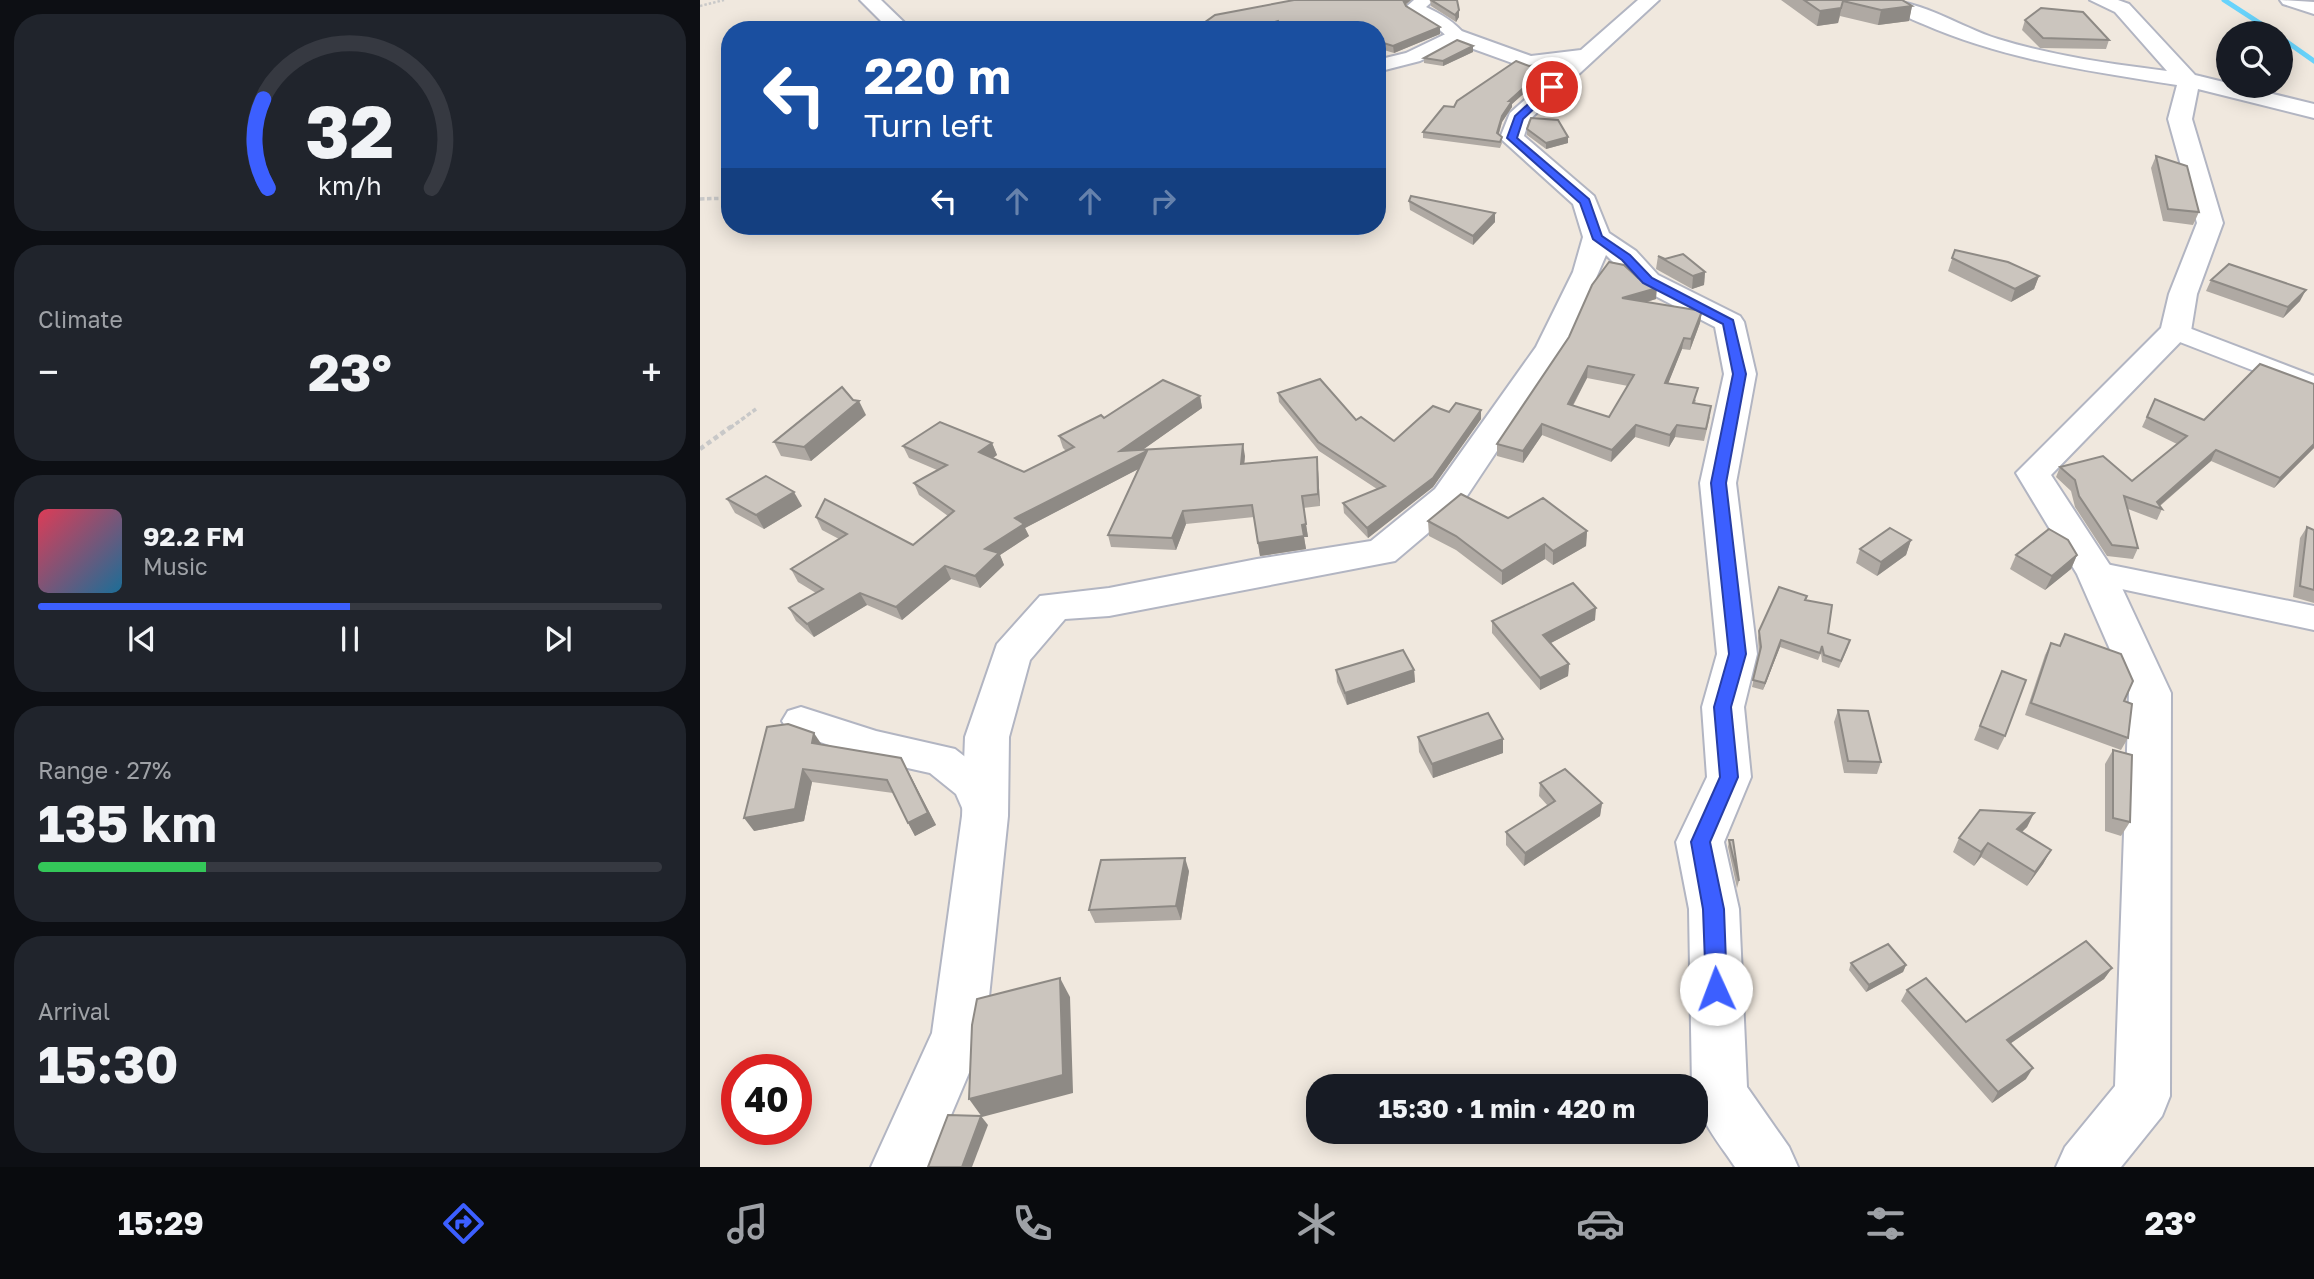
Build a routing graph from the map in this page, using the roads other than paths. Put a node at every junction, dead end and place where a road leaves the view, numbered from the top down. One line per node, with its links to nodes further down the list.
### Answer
1 (870, 0): 8 (street)
2 (1426, 0): 9 (street)
3 (1649, 0): 10 (street)
4 (1892, 0): 12 (street)
5 (2100, 0): 12 (street)
6 (2290, 0): 7 (street)
7 (2314, 8)
8 (892, 21)
9 (1456, 35): 10 (street); 11 (street)
10 (1587, 56): 14 (street)
11 (1386, 64)
12 (2189, 82): 13 (street); 15 (street)
13 (2314, 111)
14 (1597, 237): 20 (street); 22 (street)
15 (2176, 331): 16 (street); 17 (street)
16 (2314, 386)
17 (2096, 573): 18 (street); 23 (street)
18 (2314, 618)
19 (801, 721): 20 (street)
20 (985, 816): 21 (street)
21 (900, 1167)
22 (1769, 1167)
23 (2085, 1167)

